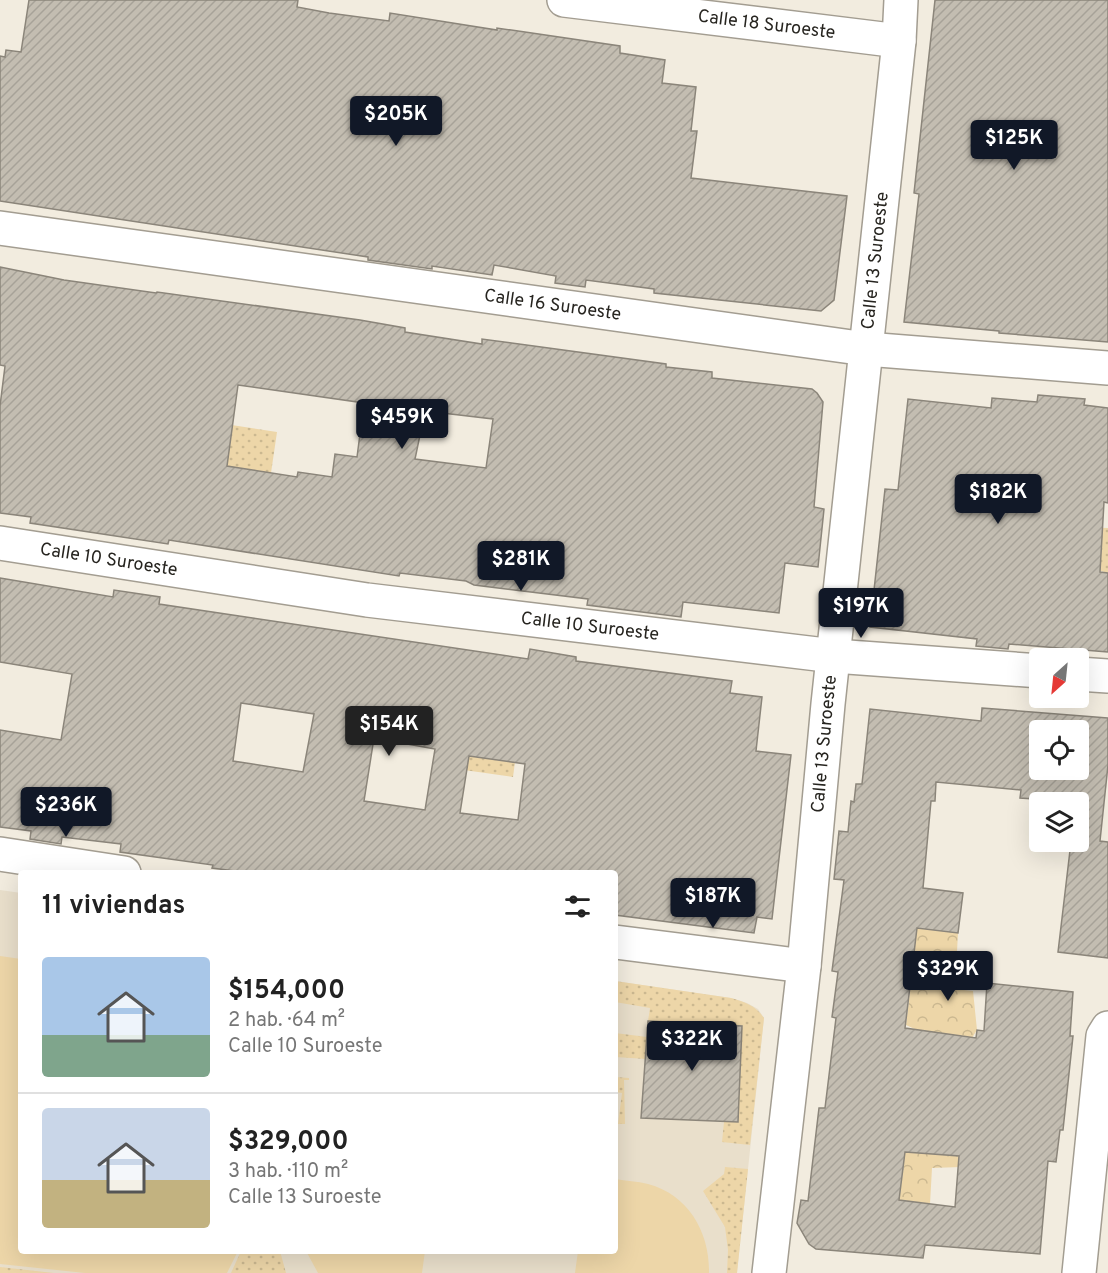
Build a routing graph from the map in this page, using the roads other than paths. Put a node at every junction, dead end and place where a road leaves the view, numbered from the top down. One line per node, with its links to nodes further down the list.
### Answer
1 (901, 0): 3 (street, Calle 13 Suroeste)
2 (584, 1): 3 (street, Calle 18 Suroeste)
3 (899, 41): 5 (street, Calle 13 Suroeste)
4 (0, 228): 5 (street, Calle 16 Suroeste)
5 (866, 349): 6 (street, Calle 16 Suroeste); 8 (street, Calle 13 Suroeste)
6 (1108, 369)
7 (0, 543): 8 (street, Calle 10 Suroeste)
8 (834, 656): 9 (street, Calle 10 Suroeste); 15 (street, Calle 13 Suroeste)
9 (1029, 670)
10 (1089, 675): 11 (street)
11 (1108, 676)
12 (0, 854): 13 (street)
13 (104, 870)
14 (618, 942): 15 (street)
15 (804, 966): 17 (street, Calle 13 Suroeste)
16 (1108, 1028): 18 (street)
17 (777, 1272)
18 (1079, 1273)

